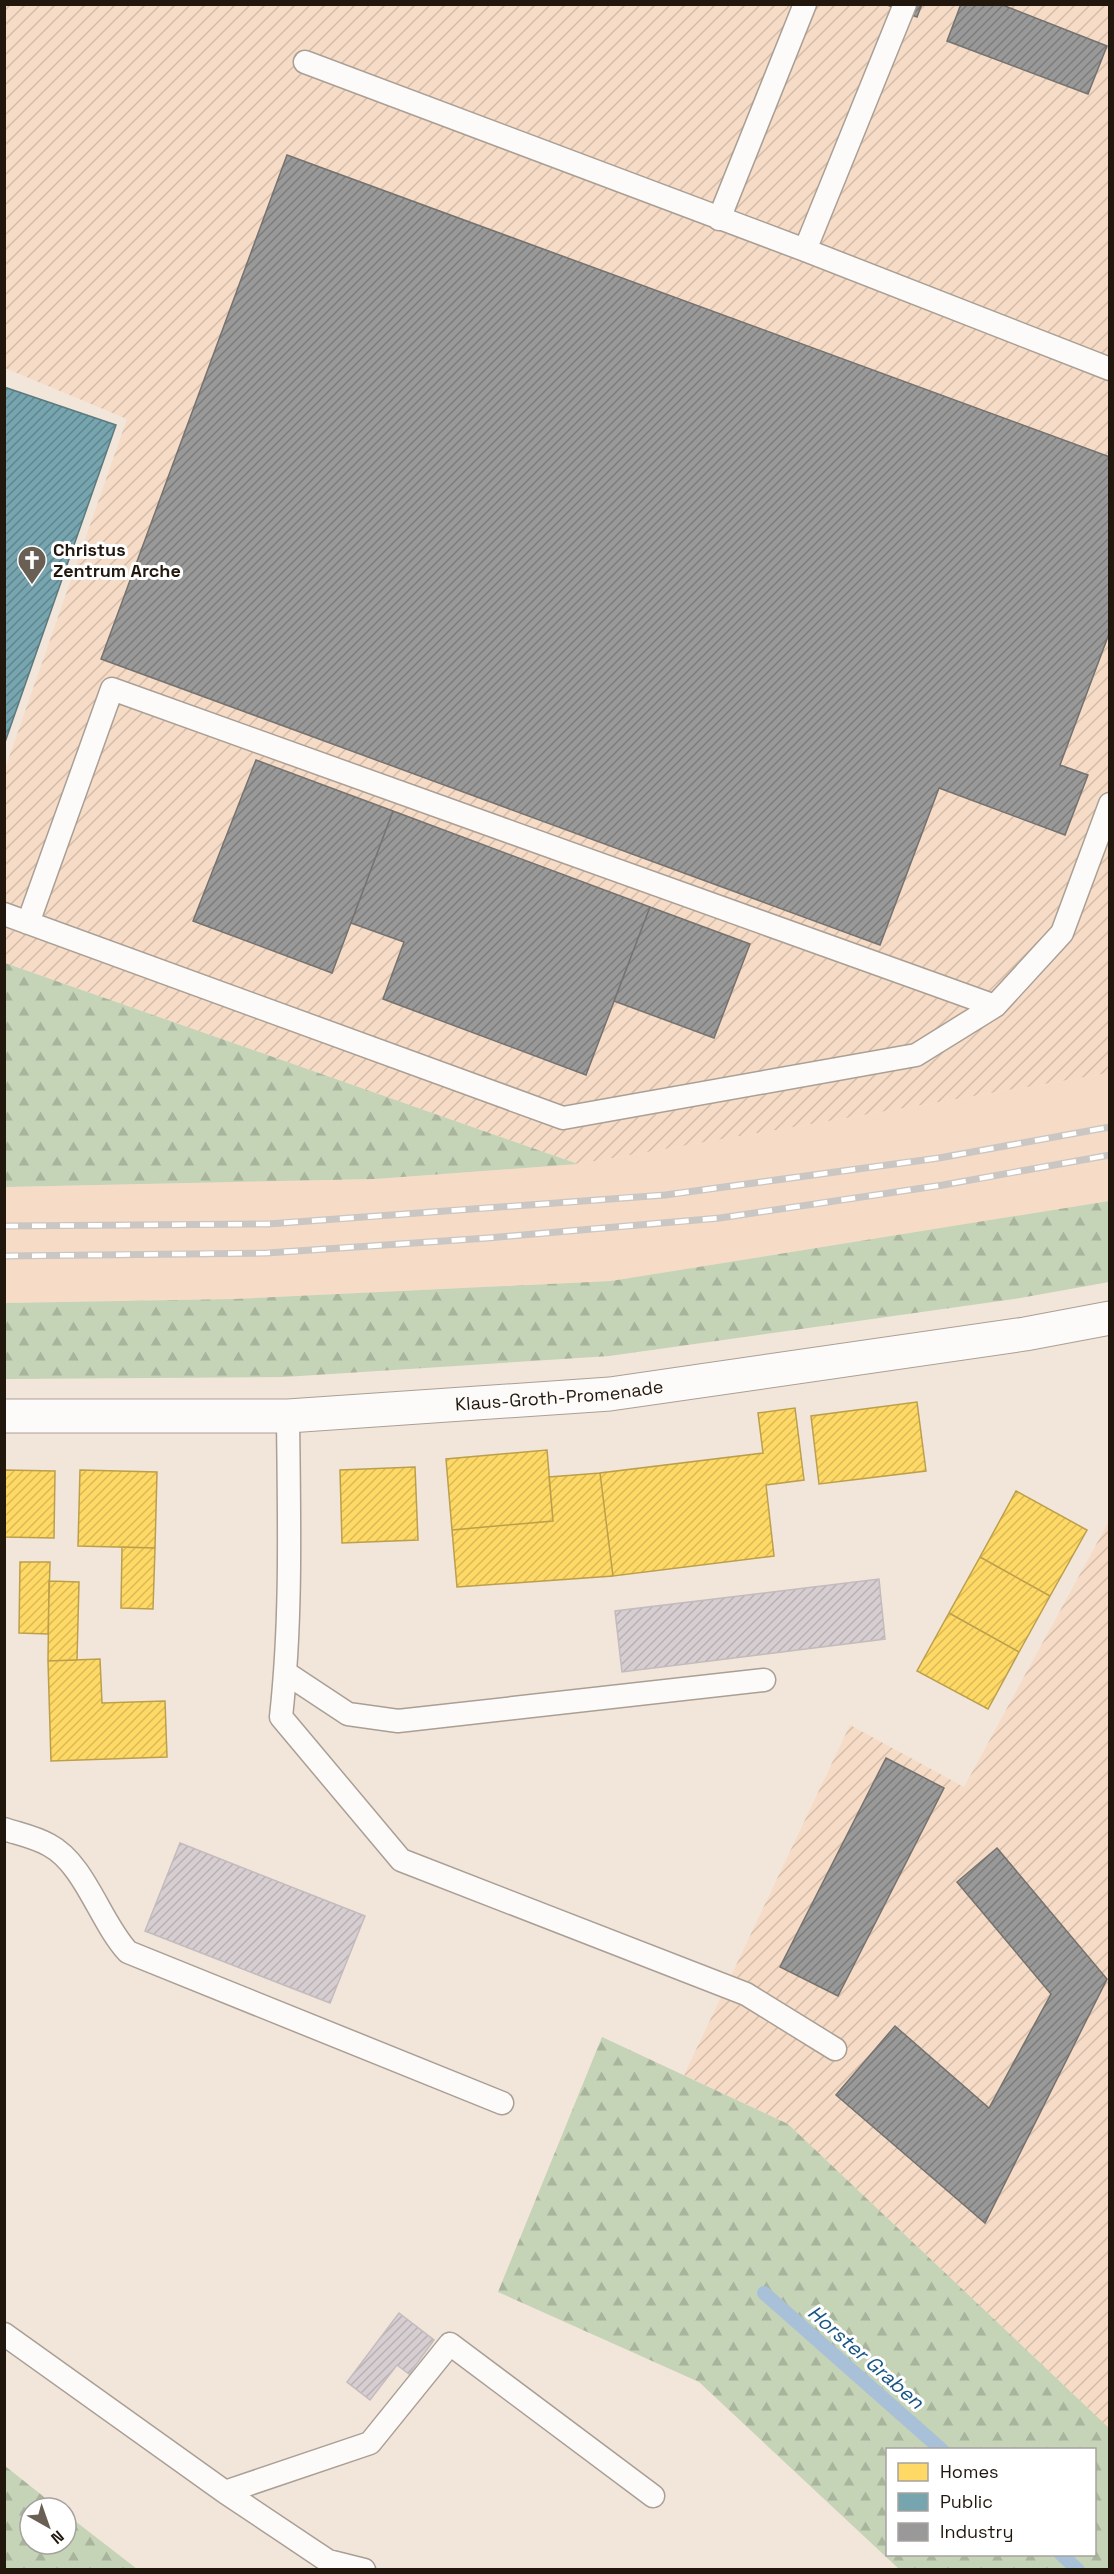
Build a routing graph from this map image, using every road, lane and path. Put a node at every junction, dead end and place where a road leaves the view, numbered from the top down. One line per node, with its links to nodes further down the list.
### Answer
1 (805, 4): 4 (lane)
2 (905, 4): 5 (lane)
3 (305, 62): 4 (lane)
4 (719, 219): 5 (lane)
5 (805, 250): 6 (lane)
6 (1110, 369)
7 (1110, 804): 10 (lane)
8 (4, 915): 9 (lane)
9 (28, 923): 10 (lane); 10 (lane)
10 (995, 1006)
11 (1110, 1318): 13 (street, Klaus-Groth-Promenade)
12 (4, 1416): 13 (street, Klaus-Groth-Promenade)
13 (288, 1416): 14 (lane)
14 (286, 1673): 15 (lane); 17 (lane)
15 (764, 1680)
16 (4, 1829): 18 (lane)
17 (835, 2049)
18 (502, 2103)
19 (4, 2334): 20 (lane)
20 (225, 2492): 21 (lane); 22 (lane)
21 (653, 2496)
22 (364, 2570)

